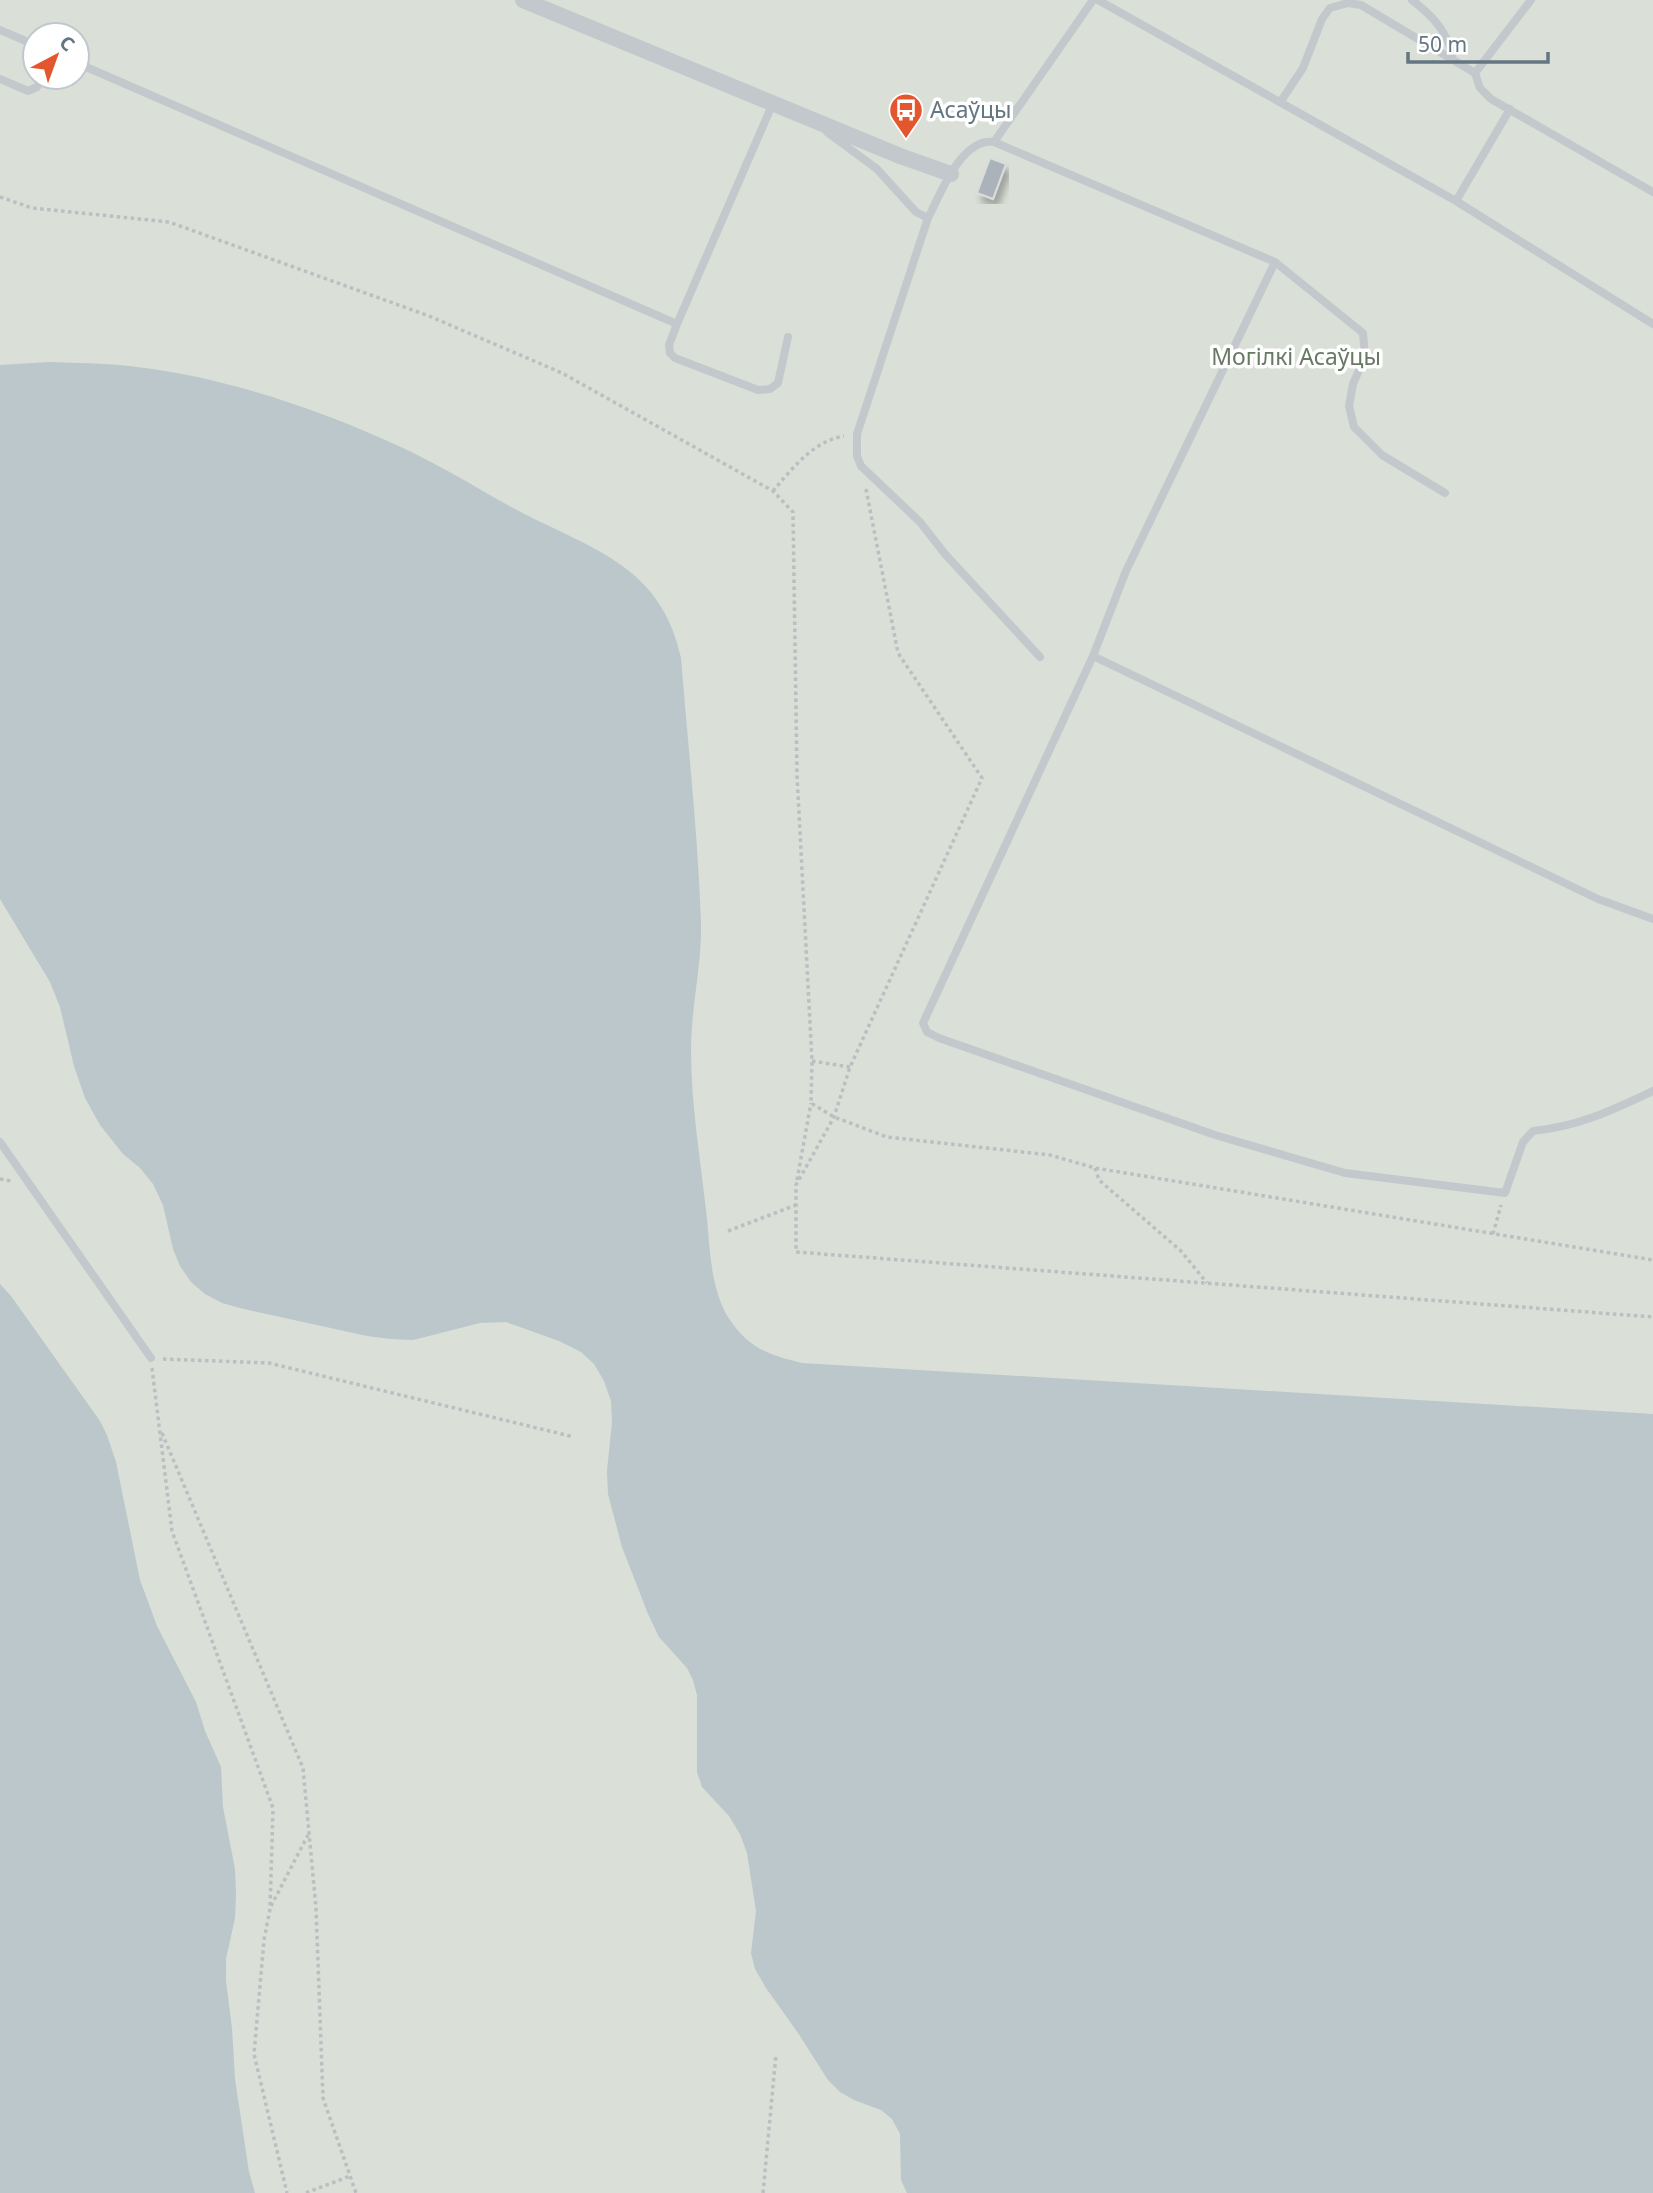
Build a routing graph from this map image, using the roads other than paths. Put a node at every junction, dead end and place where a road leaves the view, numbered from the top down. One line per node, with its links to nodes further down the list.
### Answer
1 (523, 0): 13 (street)
2 (1095, 0): 12 (lane); 16 (lane)
3 (1412, 0): 7 (lane)
4 (1531, 0): 9 (lane)
5 (0, 30): 6 (lane)
6 (21, 39)
7 (1452, 60): 9 (lane); 12 (lane)
8 (91, 69): 22 (lane)
9 (1475, 73): 14 (lane)
10 (0, 79): 11 (lane)
11 (21, 88)
12 (1281, 101): 19 (lane)
13 (772, 103): 15 (street); 22 (lane)
14 (1510, 109): 18 (lane); 19 (lane)
15 (804, 116): 17 (street); 20 (lane)
16 (994, 142): 17 (lane); 21 (lane)
17 (951, 174): 20 (lane)
18 (1653, 192)
19 (1456, 201): 23 (lane)
20 (928, 218): 27 (lane)
21 (1275, 262): 25 (lane); 26 (lane)
22 (677, 324): 24 (lane)
23 (1653, 324)
24 (788, 337)
25 (1445, 493)
26 (1093, 656): 28 (lane); 29 (lane)
27 (1040, 657)
28 (1653, 919)
29 (1653, 1091)
30 (0, 1142): 31 (lane)
31 (151, 1358)

